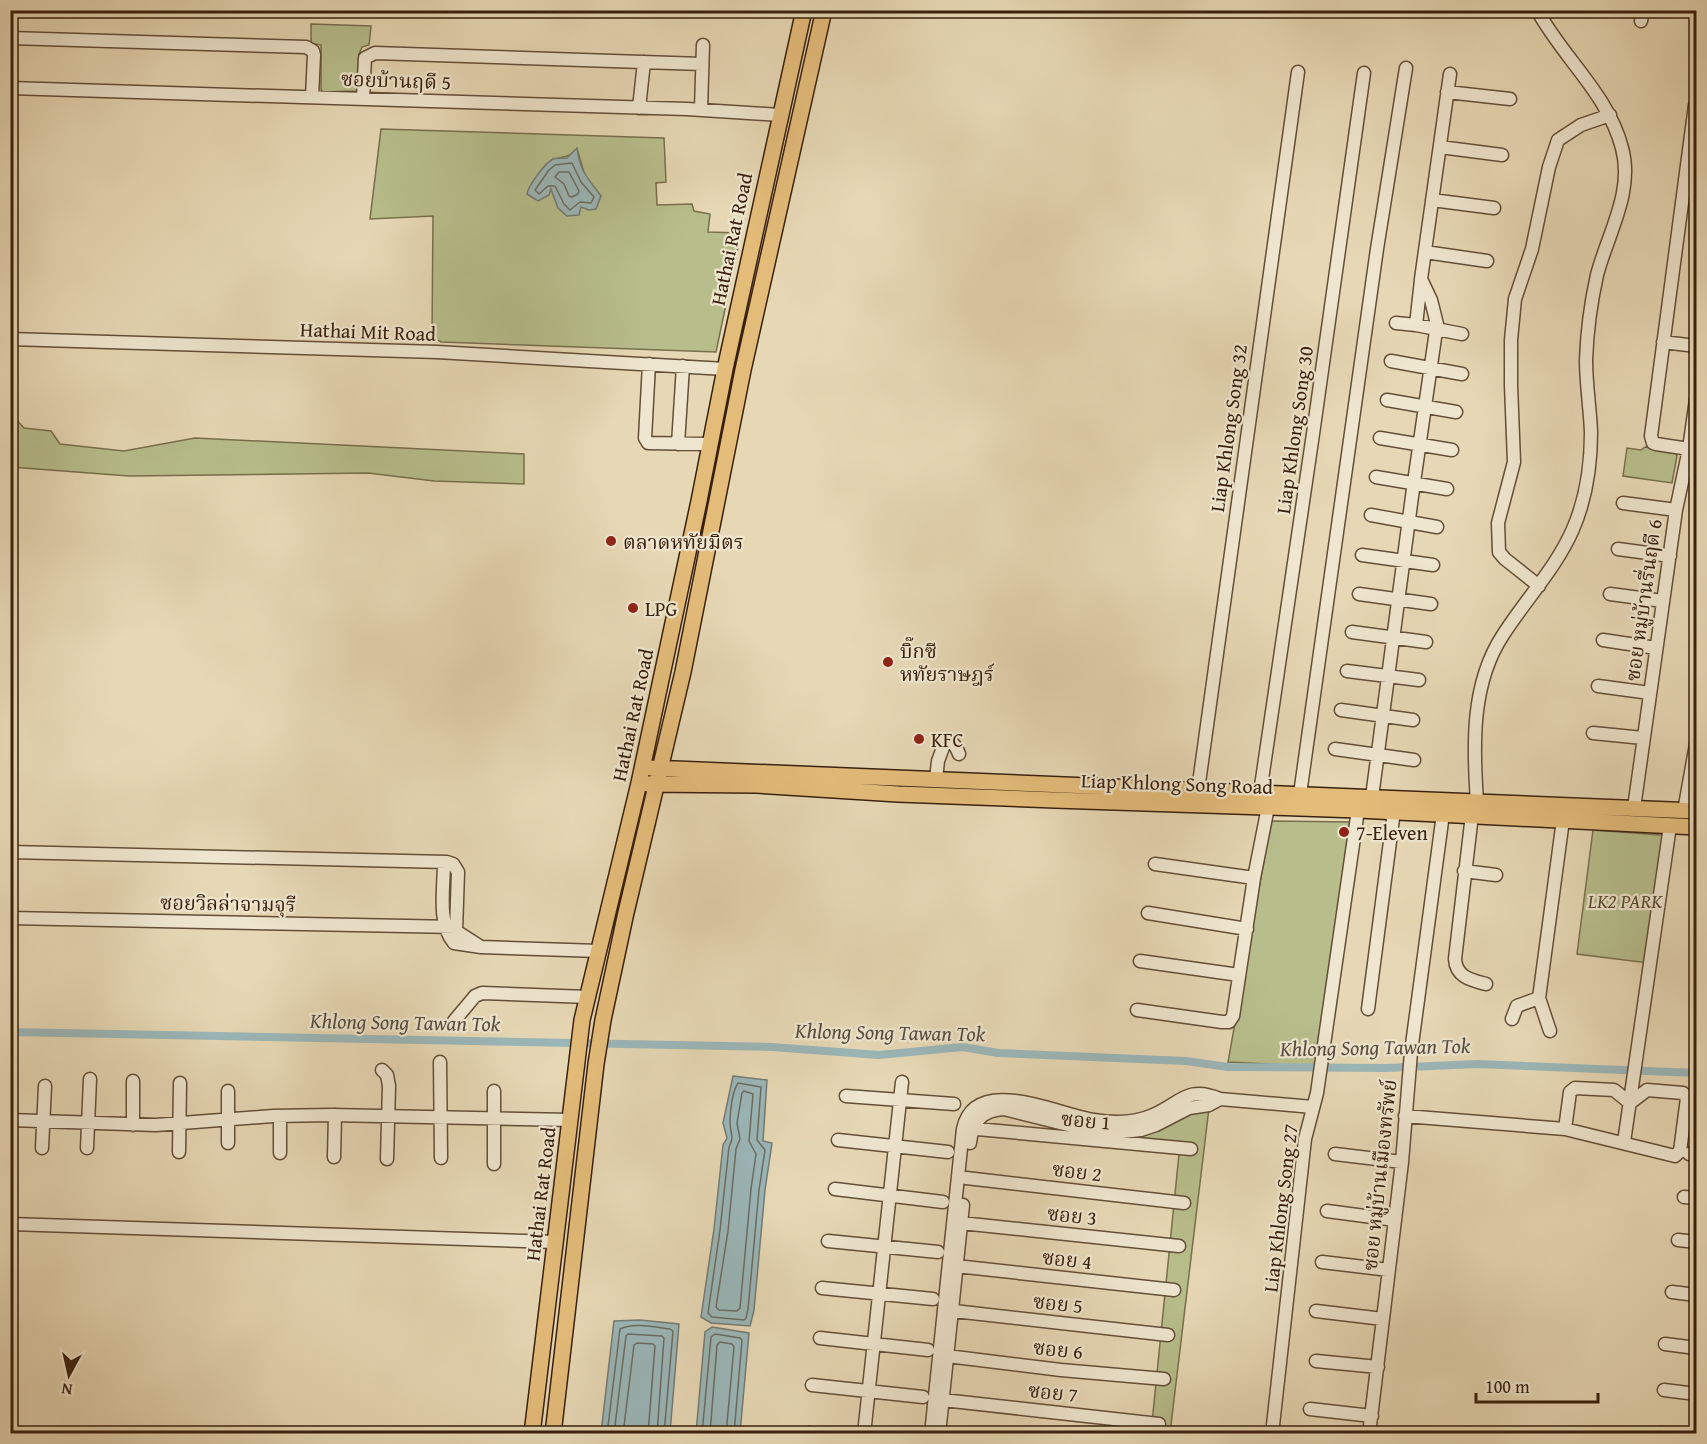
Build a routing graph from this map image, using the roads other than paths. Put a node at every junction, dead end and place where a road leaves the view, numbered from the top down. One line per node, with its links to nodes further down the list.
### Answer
1 (804, 10): 20 (main road, Hathai Rat Road)
2 (824, 10): 42 (main road, Hathai Rat Road)
3 (1537, 10): 21 (street)
4 (10, 38): 14 (street)
5 (703, 45): 7 (street)
6 (644, 62): 7 (street); 15 (street); 18 (street)
7 (702, 64): 19 (street)
8 (1406, 68): 102 (street)
9 (1298, 72): 100 (street, Liap Khlong Song 32)
10 (1364, 73): 101 (street, Liap Khlong Song 30)
11 (1450, 74): 13 (street)
12 (10, 88): 14 (street, ซอยบ้านฤดี 5)
13 (1447, 92): 16 (street); 22 (street)
14 (312, 97): 15 (street, ซอยบ้านฤดี 5)
15 (363, 99): 18 (street, ซอยบ้านฤดี 5)
16 (1510, 99)
17 (1695, 105): 23 (street)
18 (639, 108): 19 (street, ซอยบ้านฤดี 5)
19 (701, 109): 20 (street, ซอยบ้านฤดี 5)
20 (780, 115): 41 (main road, Hathai Rat Road)
21 (1610, 116): 67 (street); 67 (street)
22 (1440, 147): 24 (street); 25 (street)
23 (1693, 149): 35 (street)
24 (1502, 155)
25 (1432, 200): 26 (street); 27 (street)
26 (1494, 208)
27 (1425, 252): 28 (street); 29 (street)
28 (1487, 261)
29 (1421, 279): 31 (street); 32 (street)
30 (1396, 323): 31 (street)
31 (1416, 325): 32 (street)
32 (1437, 329): 33 (street); 40 (street)
33 (1462, 334)
34 (10, 339): 38 (street, Hathai Mit Road)
35 (1663, 342): 36 (street); 52 (street)
36 (1696, 346)
37 (1391, 361): 40 (street)
38 (649, 364): 39 (street, Hathai Mit Road); 49 (street)
39 (683, 366): 41 (street, Hathai Mit Road); 49 (street)
40 (1431, 368): 43 (street); 46 (street)
41 (725, 369): 42 (main road); 50 (main road, Hathai Rat Road)
42 (743, 370): 89 (main road, Hathai Rat Road)
43 (1462, 374)
44 (1696, 399): 52 (street, ซอย หมู่บ้านรื่นฤดี 6)
45 (1387, 400): 46 (street)
46 (1425, 406): 47 (street); 51 (street)
47 (1456, 412)
48 (1380, 438): 51 (street)
49 (678, 444): 50 (street)
50 (709, 444): 94 (main road, Hathai Rat Road)
51 (1419, 445): 53 (street); 55 (street)
52 (1689, 449): 58 (street, ซอย หมู่บ้านรื่นฤดี 6)
53 (1452, 450)
54 (1376, 477): 55 (street)
55 (1413, 485): 56 (street); 60 (street)
56 (1447, 489)
57 (1623, 503): 58 (street)
58 (1676, 510): 64 (street, ซอย หมู่บ้านรื่นฤดี 6)
59 (1371, 515): 60 (street)
60 (1408, 522): 61 (street); 65 (street)
61 (1437, 527)
62 (1618, 549): 64 (street)
63 (1362, 555): 65 (street)
64 (1670, 556): 71 (street, ซอย หมู่บ้านรื่นฤดี 6)
65 (1403, 562): 66 (street); 70 (street)
66 (1433, 565)
67 (1539, 586): 106 (street)
68 (1359, 594): 70 (street)
69 (1610, 594): 71 (street)
70 (1398, 599): 72 (street); 74 (street)
71 (1663, 601): 77 (street, ซอย หมู่บ้านรื่นฤดี 6)
72 (1431, 604)
73 (1352, 632): 74 (street)
74 (1393, 638): 76 (street); 79 (street)
75 (1603, 640): 77 (street)
76 (1426, 642)
77 (1656, 648): 82 (street, ซอย หมู่บ้านรื่นฤดี 6)
78 (1347, 670): 79 (street)
79 (1388, 676): 80 (street); 84 (street)
80 (1419, 680)
81 (1598, 686): 82 (street)
82 (1650, 693): 87 (street, ซอย หมู่บ้านรื่นฤดี 6)
83 (1341, 710): 84 (street)
84 (1383, 716): 85 (street); 92 (street)
85 (1413, 720)
86 (1593, 733): 87 (street)
87 (1643, 738): 107 (street, ซอย หมู่บ้านรื่นฤดี 6)
88 (1696, 744): 110 (street)
89 (667, 746): 95 (main road); 99 (main road, Hathai Rat Road)
90 (1335, 749): 92 (street)
91 (958, 754): 96 (street)
92 (1377, 756): 93 (street); 103 (street)
93 (1414, 760)
94 (643, 766): 97 (main road, Hathai Rat Road); 99 (main road)
95 (689, 769): 96 (main road, Liap Khlong Song Road); 99 (main road, Liap Khlong Song Road)
96 (936, 779): 98 (main road, Liap Khlong Song Road)
97 (639, 783): 99 (main road); 124 (main road, Hathai Rat Road)
98 (1055, 783): 100 (main road, Liap Khlong Song Road); 104 (main road)
99 (656, 784): 104 (main road, Liap Khlong Song Road); 230 (main road, Hathai Rat Road)
100 (1198, 790): 101 (main road, Liap Khlong Song Road)
101 (1260, 793): 102 (main road, Liap Khlong Song Road)
102 (1300, 794): 103 (main road, Liap Khlong Song Road)
103 (1372, 797): 106 (main road, Liap Khlong Song Road)
104 (1055, 800): 105 (main road, Liap Khlong Song Road)
105 (1268, 807): 108 (main road, Liap Khlong Song Road); 119 (street)
106 (1475, 808): 107 (main road, Liap Khlong Song Road); 111 (main road, Liap Khlong Song Road); 112 (main road, Liap Khlong Song Road); 117 (street)
107 (1634, 808): 110 (main road, Liap Khlong Song Road)
108 (1358, 810): 109 (main road, Liap Khlong Song Road); 148 (street, Liap Khlong Song 27)
109 (1394, 811): 111 (main road, Liap Khlong Song Road); 130 (street)
110 (1692, 811)
111 (1443, 814): 152 (street, ซอย หมู่บ้านเมืองทรัพย์)
112 (1563, 820): 113 (main road, Liap Khlong Song Road); 129 (street)
113 (1670, 826): 114 (main road, Liap Khlong Song Road); 146 (street)
114 (1696, 827)
115 (10, 852): 122 (street)
116 (1155, 864): 119 (street)
117 (1464, 871): 118 (street); 127 (street)
118 (1496, 875)
119 (1254, 878): 123 (street)
120 (1148, 913): 123 (street)
121 (10, 918): 122 (street, ซอยวิลล่าจามจุรี)
122 (451, 927): 124 (street)
123 (1247, 929): 126 (street)
124 (599, 951): 128 (main road, Hathai Rat Road)
125 (1140, 961): 126 (street)
126 (1239, 975): 131 (street)
127 (1486, 984)
128 (588, 997): 133 (street); 157 (main road, Hathai Rat Road)
129 (1539, 998): 132 (street); 134 (street)
130 (1368, 1009)
131 (1137, 1010)
132 (1512, 1019)
133 (454, 1021)
134 (1550, 1030)
135 (440, 1062): 153 (street)
136 (381, 1070): 151 (street)
137 (90, 1079): 159 (street)
138 (133, 1081): 161 (street)
139 (902, 1082): 145 (street)
140 (180, 1083): 160 (street)
141 (45, 1086): 158 (street)
142 (228, 1091): 155 (street)
143 (494, 1091): 154 (street)
144 (846, 1095): 145 (street)
145 (900, 1099): 147 (street); 168 (street)
146 (1631, 1100): 164 (street); 166 (street); 166 (street)
147 (954, 1104)
148 (1313, 1107): 162 (street); 234 (street, Liap Khlong Song 27)
149 (335, 1115): 150 (street); 151 (street); 176 (street)
150 (280, 1116): 155 (street); 174 (street)
151 (388, 1116): 153 (street); 178 (street)
152 (1405, 1116): 164 (street); 179 (street, ซอย หมู่บ้านเมืองทรัพย์)
153 (442, 1117): 154 (street); 177 (street)
154 (494, 1118): 157 (street); 180 (street)
155 (228, 1119): 160 (street); 167 (street)
156 (10, 1120): 158 (street)
157 (571, 1120): 192 (main road, Hathai Rat Road)
158 (43, 1122): 159 (street); 169 (street)
159 (88, 1123): 161 (street); 170 (street)
160 (180, 1123): 161 (street); 172 (street)
161 (133, 1125)
162 (1081, 1128): 163 (street, ซอย 1); 171 (street, ซอย 1); 181 (street); 206 (street)
163 (977, 1129)
164 (1565, 1129): 166 (street)
165 (837, 1140): 168 (street)
166 (1624, 1142)
167 (228, 1143)
168 (895, 1146): 173 (street); 183 (street)
169 (42, 1148)
170 (87, 1148)
171 (1191, 1149)
172 (179, 1152)
173 (948, 1152)
174 (280, 1153)
175 (1335, 1154): 179 (street)
176 (334, 1157)
177 (441, 1158)
178 (387, 1159)
179 (1402, 1162): 187 (street, ซอย หมู่บ้านเมืองทรัพย์)
180 (494, 1164)
181 (966, 1178): 185 (street, ซอย 2); 188 (street)
182 (835, 1189): 183 (street)
183 (890, 1196): 184 (street); 194 (street)
184 (943, 1202)
185 (1184, 1203)
186 (1327, 1211): 187 (street)
187 (1395, 1220): 199 (street, ซอย หมู่บ้านเมืองทรัพย์)
188 (961, 1223): 195 (street, ซอย 3); 198 (street)
189 (10, 1224): 192 (street)
190 (1678, 1240): 193 (street)
191 (828, 1241): 194 (street)
192 (556, 1242): 229 (main road, Hathai Rat Road)
193 (1696, 1242)
194 (884, 1246): 196 (street); 203 (street)
195 (1179, 1246)
196 (938, 1252)
197 (1322, 1262): 199 (street)
198 (956, 1266): 201 (street, ซอย 4); 206 (street)
199 (1389, 1270): 208 (street, ซอย หมู่บ้านเมืองทรัพย์)
200 (822, 1288): 203 (street)
201 (1174, 1290)
202 (1672, 1292): 204 (street)
203 (879, 1294): 205 (street); 211 (street)
204 (1696, 1295)
205 (933, 1299)
206 (948, 1310): 209 (street, ซอย 5); 215 (street); 232 (street)
207 (1316, 1311): 208 (street)
208 (1383, 1319): 217 (street, ซอย หมู่บ้านเมืองทรัพย์)
209 (1168, 1335)
210 (820, 1338): 211 (street)
211 (874, 1344): 214 (street); 221 (street)
212 (1665, 1344): 213 (street)
213 (1696, 1348)
214 (928, 1350)
215 (947, 1356): 218 (street, ซอย 6); 224 (street)
216 (1316, 1361): 217 (street)
217 (1378, 1367): 226 (street, ซอย หมู่บ้านเมืองทรัพย์)
218 (1164, 1378)
219 (813, 1386): 221 (street)
220 (1664, 1390): 222 (street)
221 (869, 1391): 223 (street); 231 (street)
222 (1696, 1394)
223 (923, 1397)
224 (943, 1400): 227 (street, ซอย 7); 233 (street)
225 (1310, 1409): 226 (street)
226 (1372, 1416): 235 (street, ซอย หมู่บ้านเมืองทรัพย์)
227 (1159, 1424)
228 (1661, 1433): 236 (street)
229 (532, 1434)
230 (553, 1434)
231 (864, 1434)
232 (931, 1434)
233 (939, 1434)
234 (1272, 1434)
235 (1369, 1434)
236 (1667, 1434)

